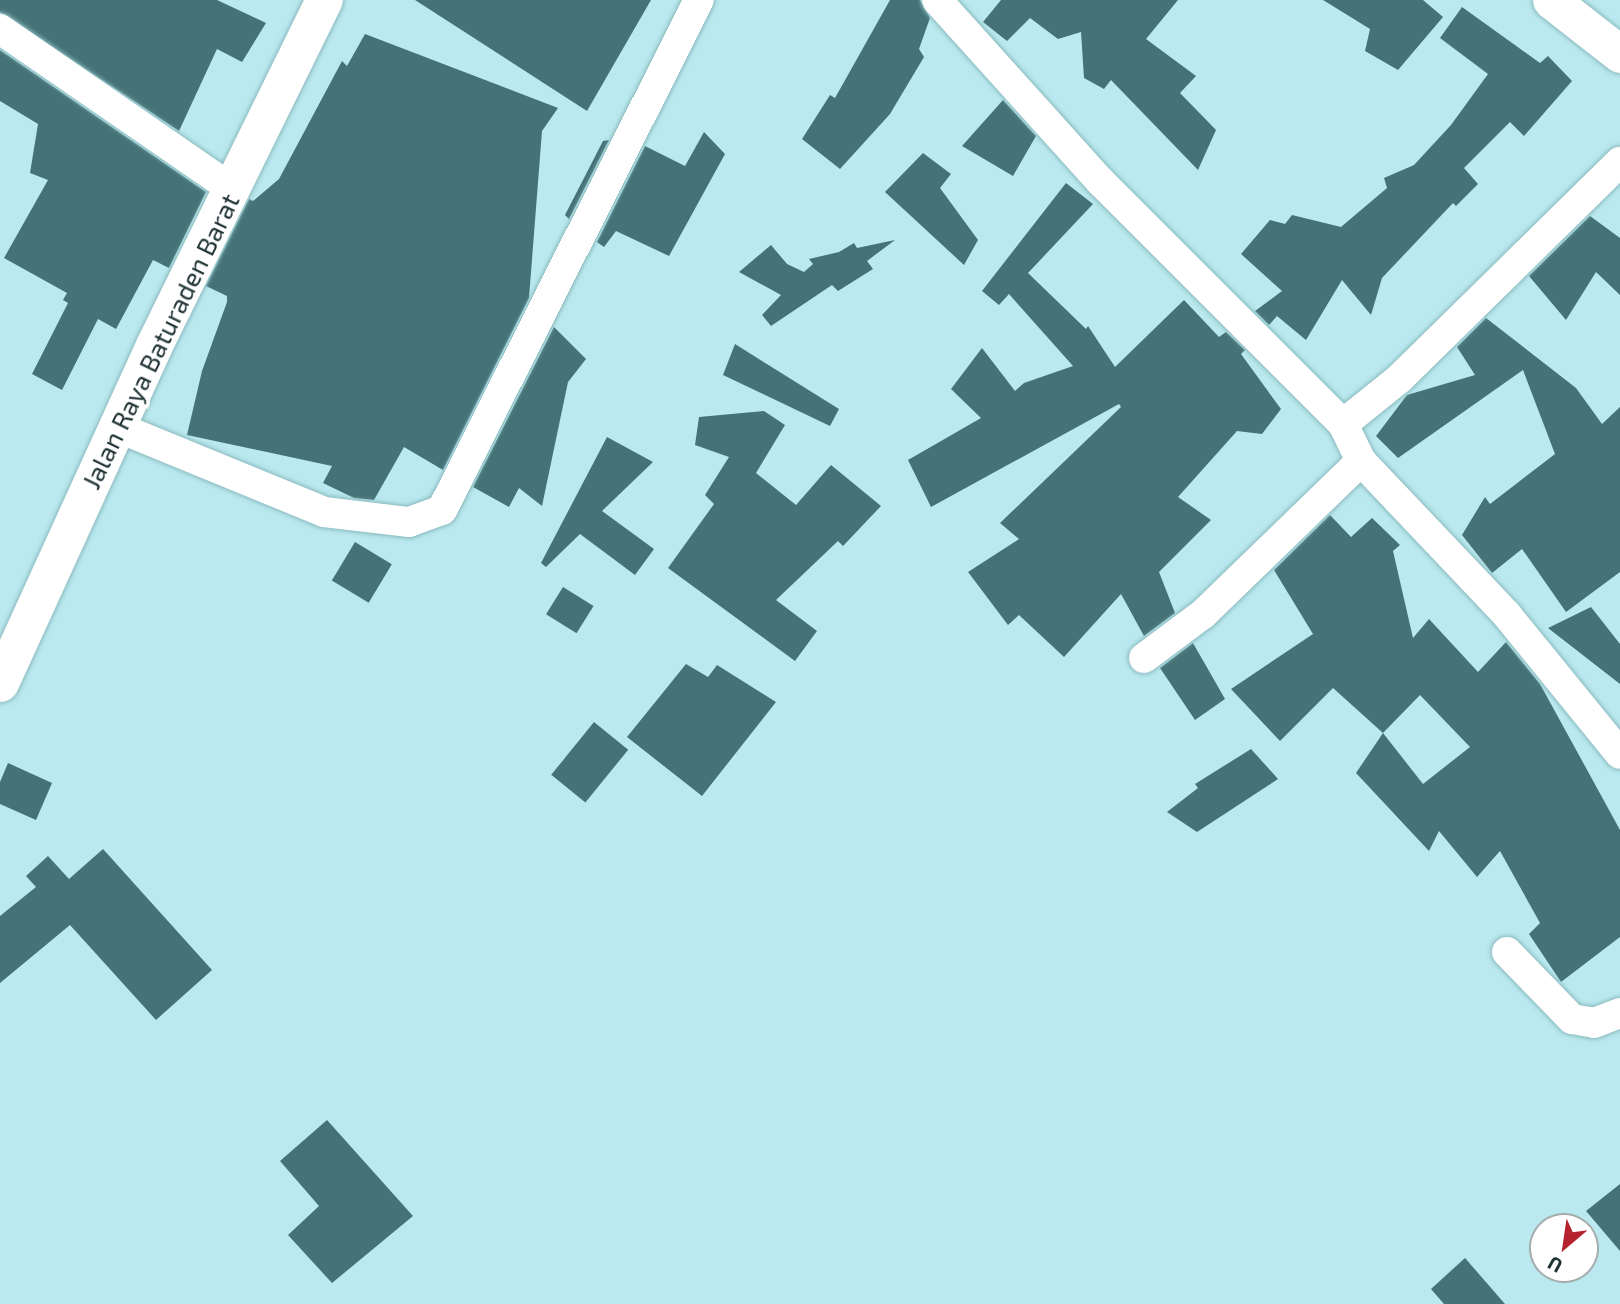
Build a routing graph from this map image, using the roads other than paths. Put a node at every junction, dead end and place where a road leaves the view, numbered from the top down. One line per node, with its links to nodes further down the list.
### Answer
1 (324, 0): 8 (street, Jalan Raya Baturaden Barat)
2 (699, 0): 10 (street)
3 (937, 0): 9 (street)
4 (1551, 0): 6 (street)
5 (0, 29): 8 (street)
6 (1620, 54)
7 (1620, 162): 9 (street)
8 (233, 190): 10 (street, Jalan Raya Baturaden Barat)
9 (1343, 424): 11 (street)
10 (117, 427): 13 (street, Jalan Raya Baturaden Barat)
11 (1361, 461): 12 (street); 14 (street)
12 (1144, 658)
13 (0, 683)
14 (1620, 754)
15 (1507, 953): 16 (street)
16 (1620, 1013)

